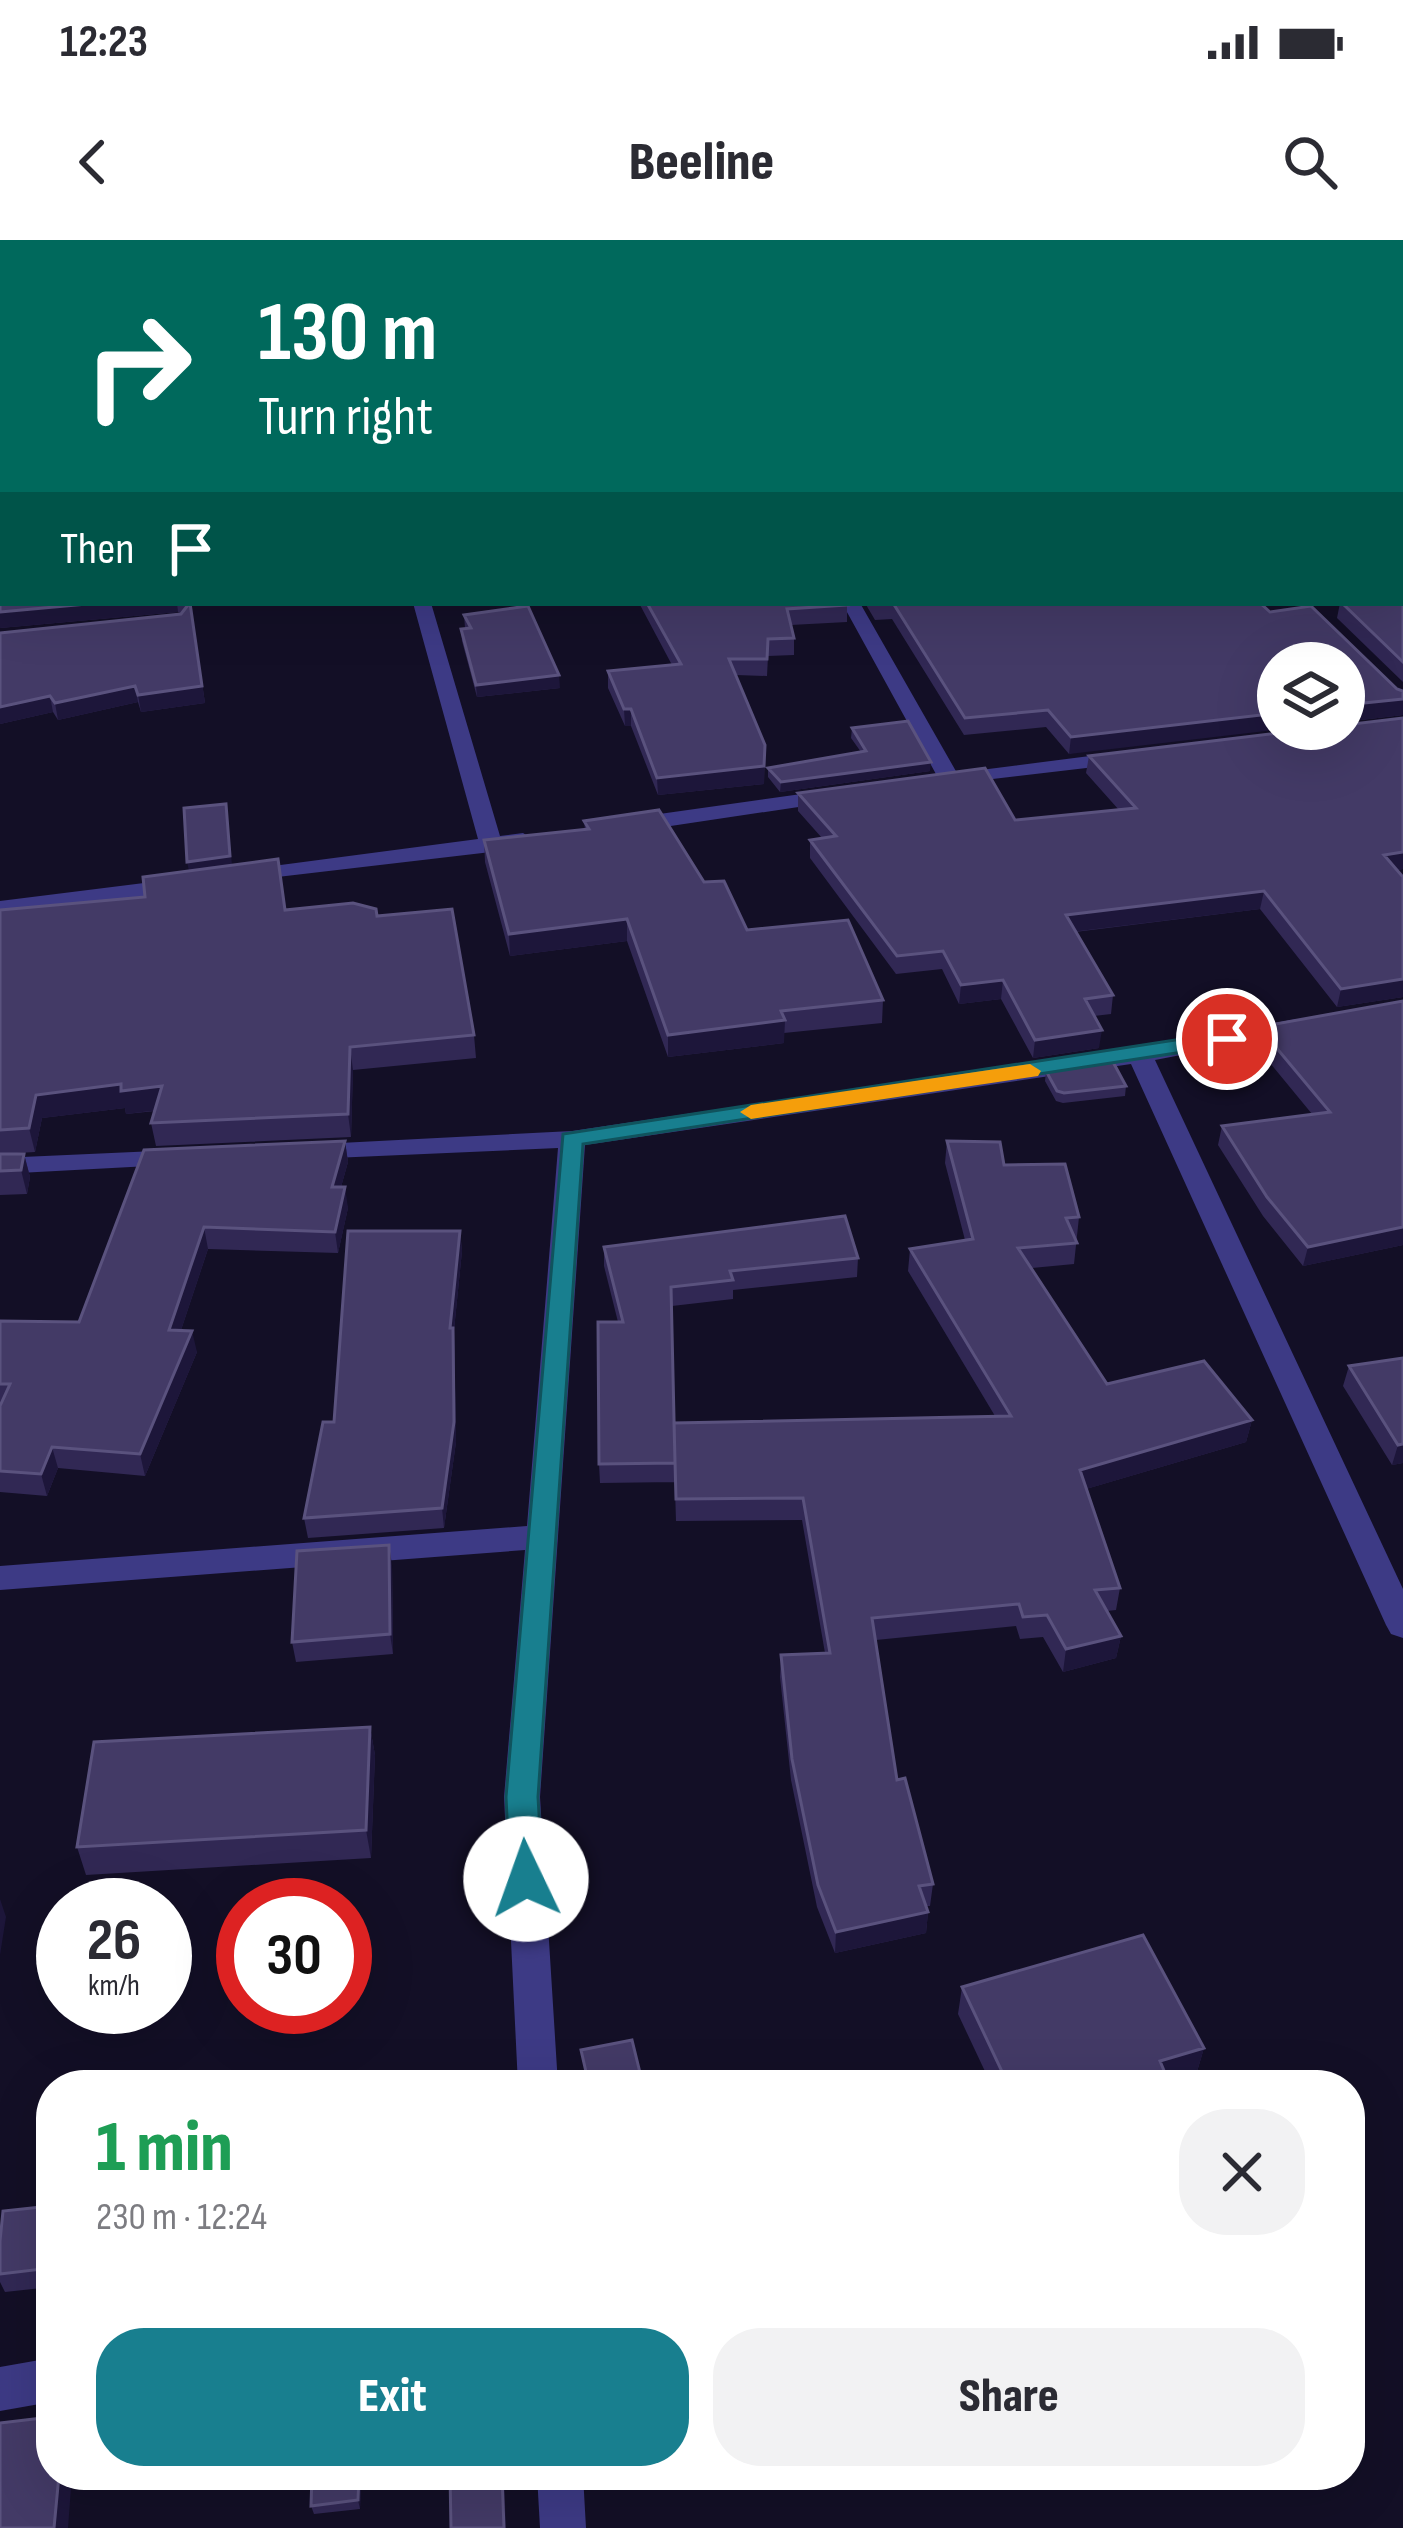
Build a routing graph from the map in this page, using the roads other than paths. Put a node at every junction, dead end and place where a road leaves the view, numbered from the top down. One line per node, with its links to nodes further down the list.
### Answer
1 (423, 606): 7 (street)
2 (852, 606): 3 (street)
3 (1151, 754)
4 (860, 792): 5 (street)
5 (607, 828)
6 (537, 838): 7 (street)
7 (490, 845): 8 (street)
8 (0, 908)
9 (1315, 1023): 10 (street)
10 (1140, 1055): 11 (street); 17 (street)
11 (572, 1139): 12 (street); 15 (street)
12 (286, 1153)
13 (214, 1156): 14 (street)
14 (0, 1166)
15 (542, 1537): 16 (street); 18 (street)
16 (0, 1577)
17 (1403, 1625)
18 (537, 2070)
19 (36, 2383): 20 (street)
20 (0, 2389)
21 (561, 2490): 22 (street)
22 (563, 2528)

